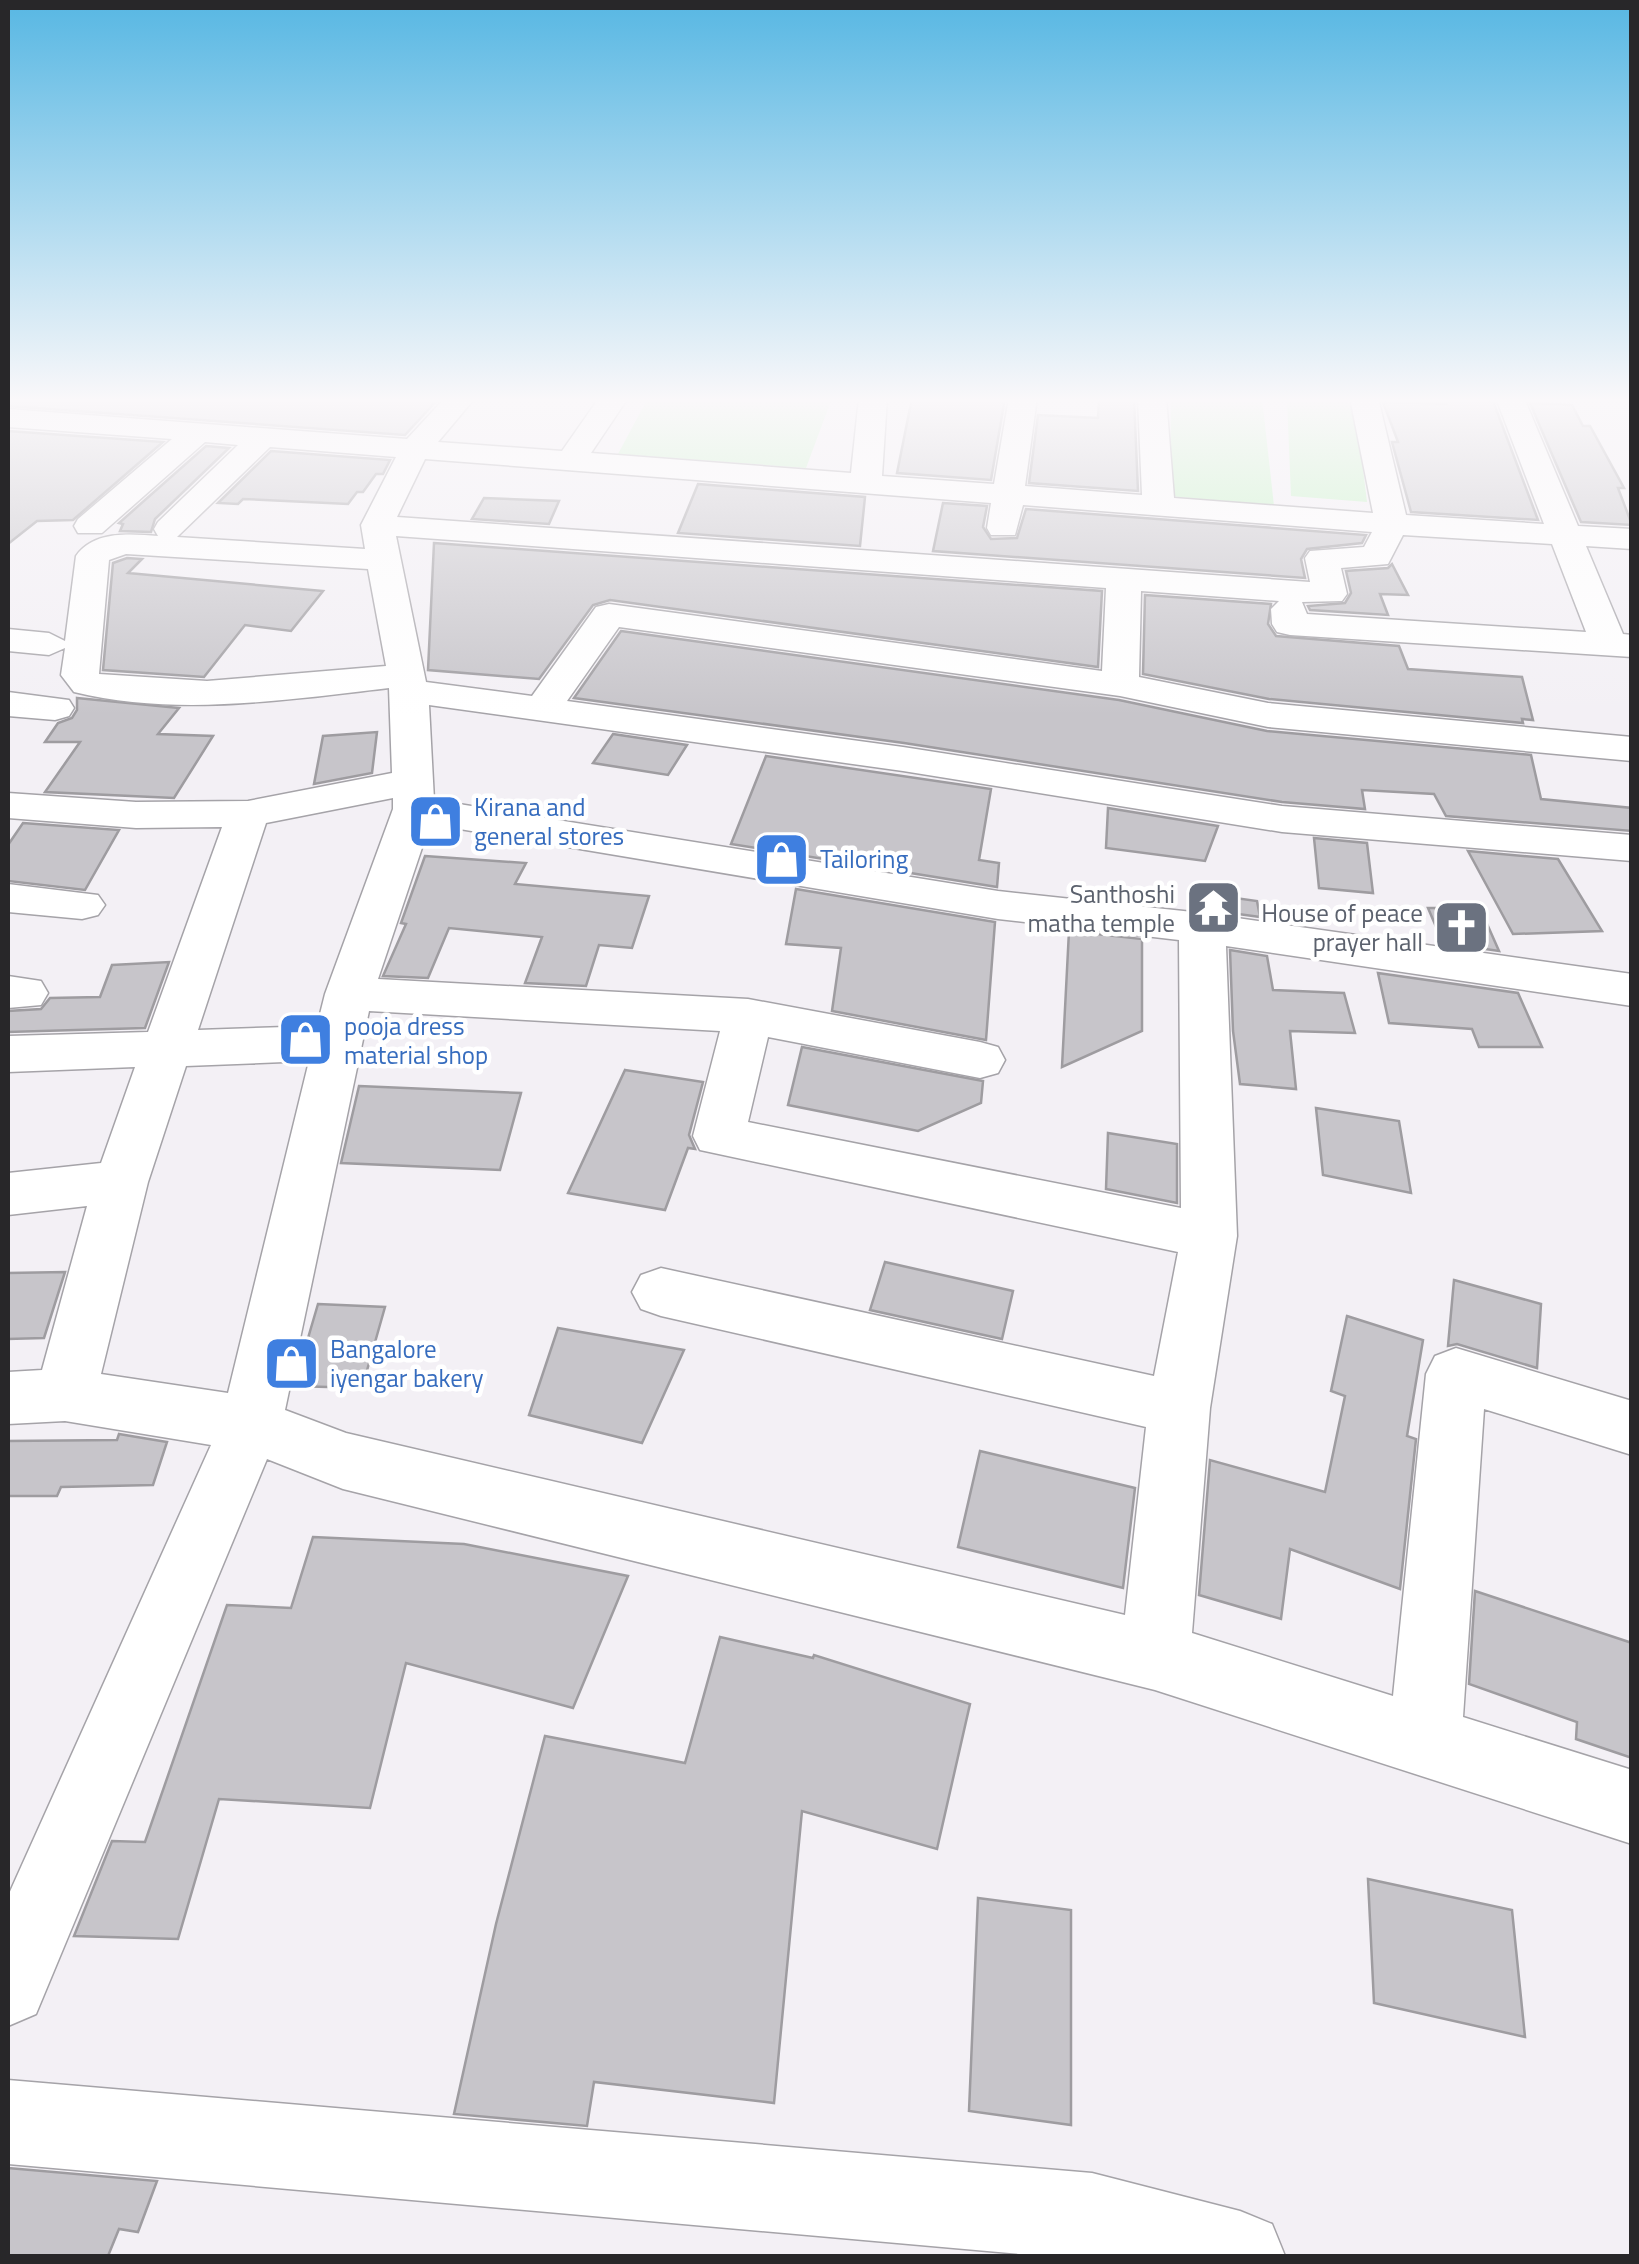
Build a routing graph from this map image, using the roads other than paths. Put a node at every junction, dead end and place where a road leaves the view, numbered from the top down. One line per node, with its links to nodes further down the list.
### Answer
1 (116, 504): 10 (street)
2 (190, 504): 11 (street)
3 (395, 504): 14 (street)
4 (1006, 504): 15 (street)
5 (1140, 504): 8 (street)
6 (1387, 504): 9 (street)
7 (1552, 504): 12 (street)
8 (1159, 505): 9 (street)
9 (1392, 524): 12 (street); 17 (street)
10 (90, 526)
11 (170, 529)
12 (1564, 535): 13 (street); 20 (street)
13 (1632, 539)
14 (381, 543): 15 (street); 21 (street); 21 (street)
15 (998, 569): 16 (street)
16 (1124, 582): 17 (street); 22 (street)
17 (1289, 593): 20 (street)
18 (8, 640): 19 (street)
19 (49, 644)
20 (1620, 646)
21 (408, 683): 25 (street); 27 (street)
22 (1120, 685): 25 (street); 26 (street)
23 (8, 704): 24 (street)
24 (55, 708)
25 (542, 710): 30 (street)
26 (1632, 749)
27 (414, 795): 29 (street); 33 (street); 36 (street)
28 (8, 805): 29 (street)
29 (248, 814): 37 (street)
30 (1632, 848)
31 (8, 898): 32 (street)
32 (82, 905)
33 (1202, 928): 34 (street); 42 (street)
34 (1632, 990)
35 (748, 1016): 36 (street); 39 (street); 42 (street)
36 (344, 1018): 37 (street); 46 (street)
37 (167, 1050): 38 (street); 40 (street)
38 (8, 1054)
39 (980, 1060)
40 (121, 1182): 41 (street); 44 (street)
41 (8, 1194)
42 (1209, 1236): 45 (street)
43 (662, 1292): 45 (street)
44 (36, 1396): 46 (street)
45 (1178, 1408): 48 (street)
46 (251, 1424): 48 (street); 51 (street)
47 (1632, 1428): 49 (street)
48 (1155, 1656): 49 (street)
49 (1424, 1740): 50 (street)
50 (1632, 1807)
51 (8, 1986)
52 (8, 2122): 53 (street)
53 (1090, 2236): 54 (street)
54 (1240, 2256)

